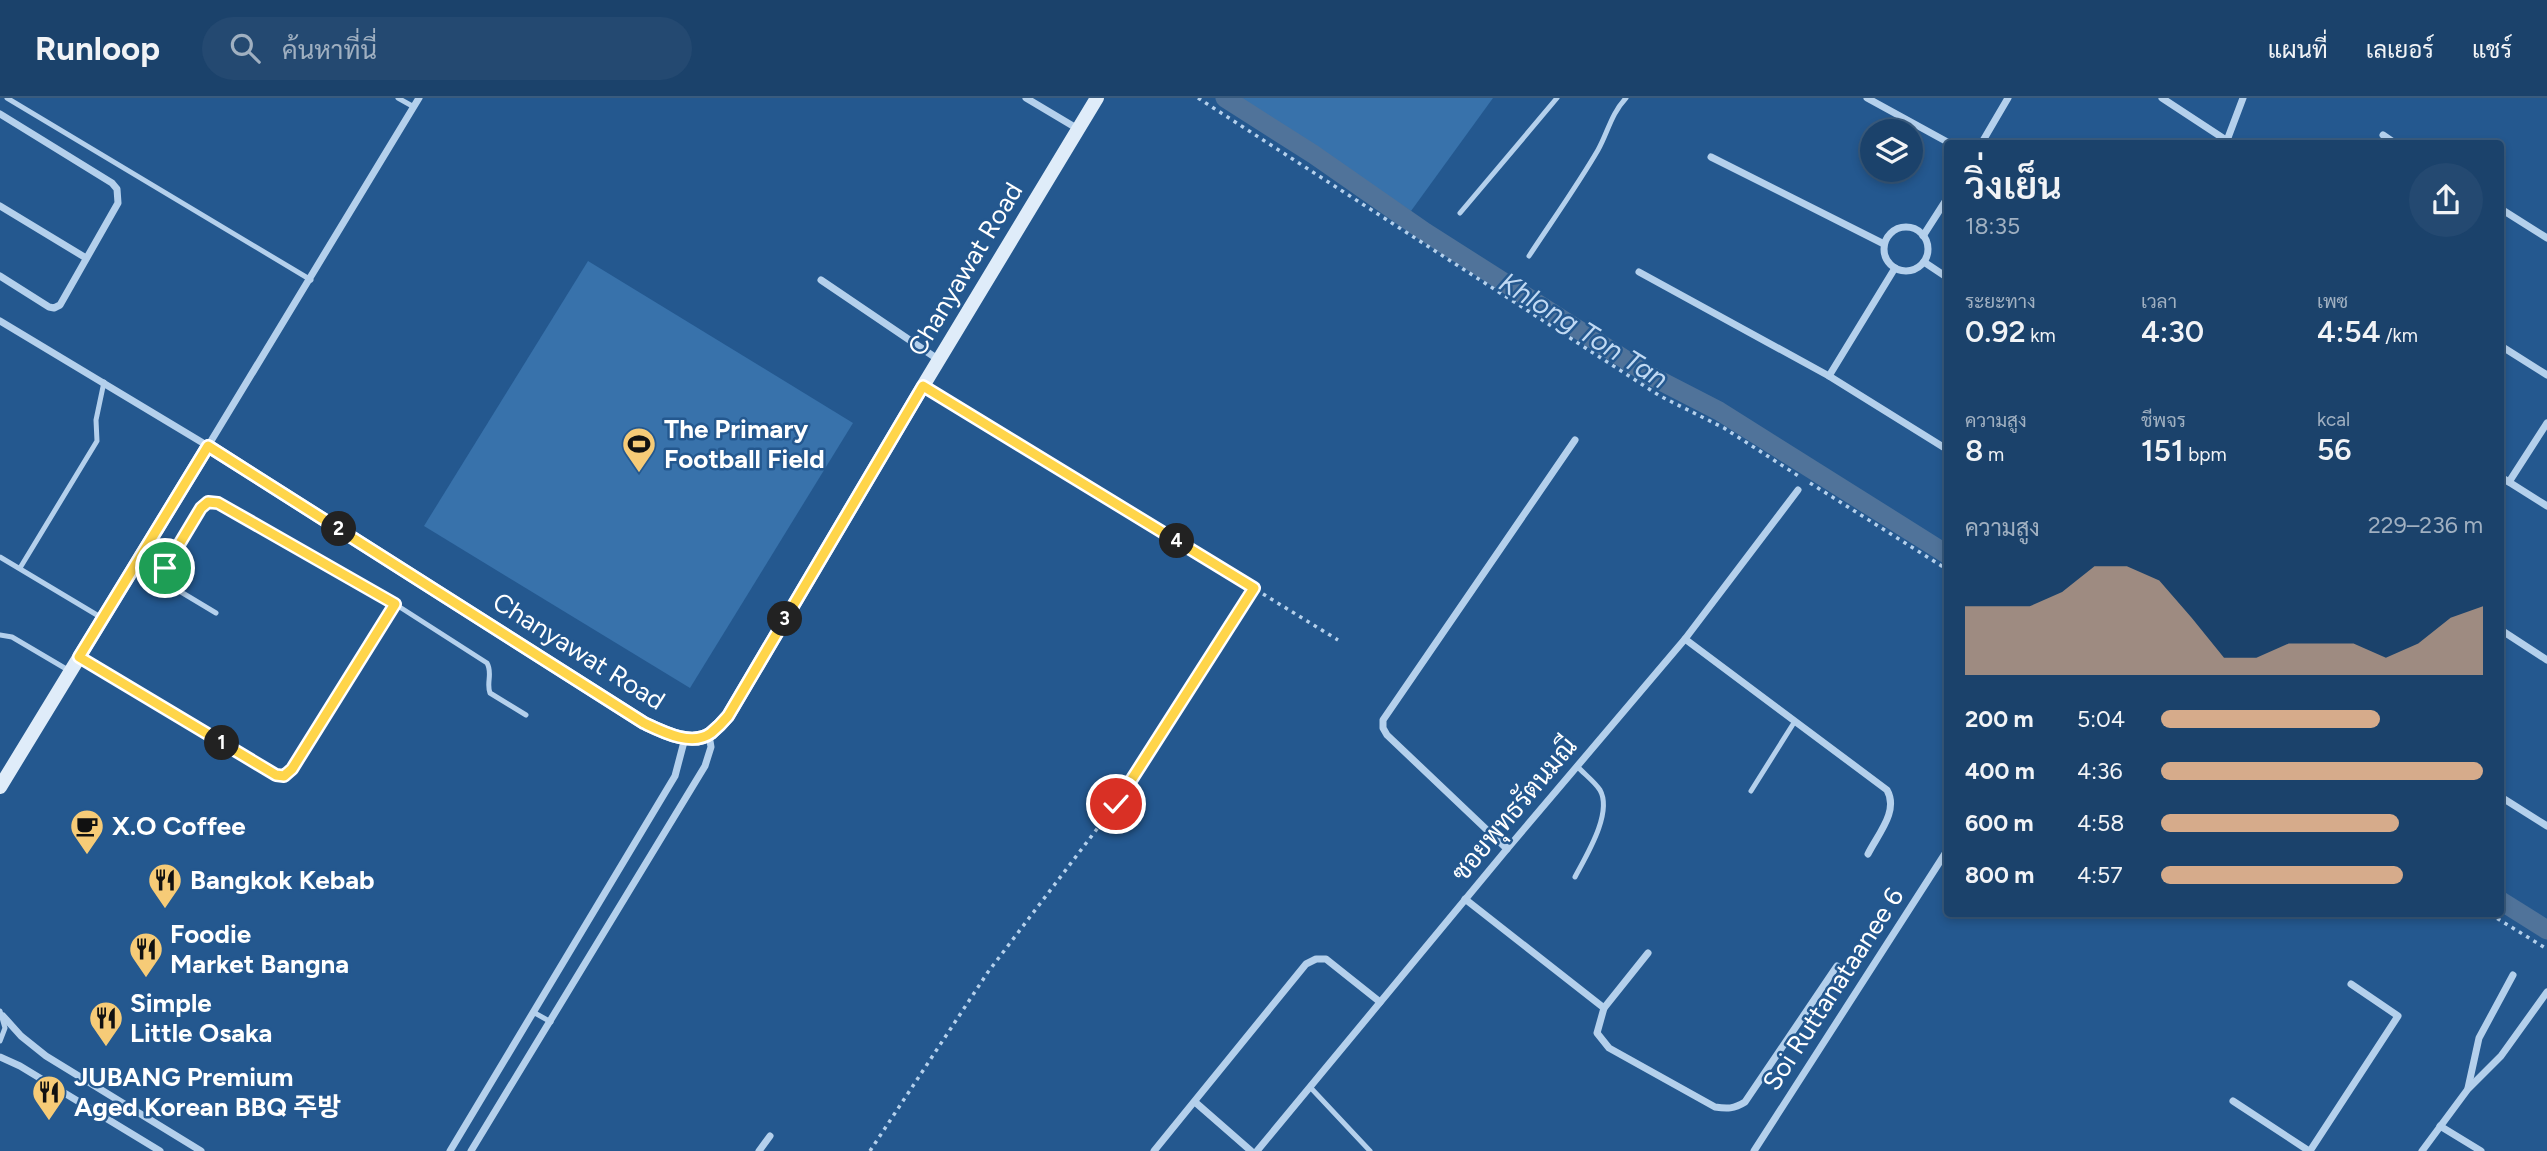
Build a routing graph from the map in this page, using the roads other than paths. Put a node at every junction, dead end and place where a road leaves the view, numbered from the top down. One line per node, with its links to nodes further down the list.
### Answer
1 (7, 98): 36 (lane)
2 (398, 98): 12 (lane)
3 (419, 98): 12 (street)
4 (1026, 98): 14 (street)
5 (1097, 98): 14 (main road, Chanyawat Road)
6 (1557, 98): 25 (lane)
7 (1626, 98): 29 (lane)
8 (1867, 98): 16 (street)
9 (2008, 98): 17 (street)
10 (2162, 98): 18 (street)
11 (2243, 98): 19 (street)
12 (414, 107): 36 (street)
13 (0, 114): 30 (street)
14 (1078, 130): 40 (main road, Chanyawat Road)
15 (2383, 135): 20 (street)
16 (1944, 140)
17 (1983, 140)
18 (2225, 140)
19 (2229, 140)
20 (2390, 140)
21 (1711, 157): 28 (street)
22 (1944, 203): 26 (street)
23 (0, 206): 30 (street)
24 (2504, 211): 27 (street)
25 (1460, 213)
26 (1923, 236): 28 (street); 31 (street)
27 (2547, 238)
28 (1884, 244): 32 (street)
29 (1529, 256)
30 (86, 258): 35 (street)
31 (1924, 262): 32 (street); 34 (street)
32 (1895, 268): 42 (street)
33 (1639, 272): 42 (street)
34 (1944, 275)
35 (0, 276)
36 (311, 280): 46 (street)
37 (821, 280): 40 (street)
38 (0, 321): 43 (street)
39 (2504, 348): 41 (street)
40 (939, 360): 65 (main road, Chanyawat Road)
41 (2547, 375)
42 (1829, 376): 47 (street)
43 (104, 382): 46 (street); 53 (lane)
44 (2547, 423): 49 (street)
45 (1575, 440): 72 (street)
46 (208, 446): 56 (main road); 66 (main road, Chanyawat Road)
47 (1944, 448)
48 (2504, 479): 49 (street)
49 (2509, 482): 51 (street)
50 (1798, 490): 59 (street, ซอยพุทธรัตนมณี)
51 (2547, 506)
52 (0, 557): 53 (lane)
53 (20, 568): 56 (lane)
54 (395, 604): 55 (lane); 60 (lane); 63 (lane)
55 (216, 613)
56 (103, 618): 60 (main road)
57 (2504, 632): 61 (street)
58 (0, 635): 62 (lane)
59 (1685, 639): 64 (street); 67 (street, ซอยพุทธรัตนมณี)
60 (79, 657): 62 (main road)
61 (2547, 660)
62 (71, 672): 68 (main road)
63 (526, 715)
64 (1796, 721): 69 (lane); 73 (street)
65 (709, 735): 66 (main road, Chanyawat Road); 86 (street)
66 (685, 738): 84 (street)
67 (1577, 766): 72 (street, ซอยพุทธรัตนมณี); 75 (lane)
68 (1, 783)
69 (1751, 791)
70 (2504, 799): 71 (street)
71 (2547, 826)
72 (1507, 849): 76 (street, ซอยพุทธรัตนมณี)
73 (1868, 854)
74 (1944, 855): 104 (street, Soi Ruttanataanee 6)
75 (1576, 877)
76 (1465, 899): 82 (street, ซอยพุทธรัตนมณี); 83 (street)
77 (1648, 953): 83 (street)
78 (1837, 966): 83 (street)
79 (2513, 975): 90 (street)
80 (2351, 984): 105 (street)
81 (2547, 992): 90 (street)
82 (1380, 1002): 89 (street, ซอยพุทธรัตนมณี); 92 (street)
83 (1604, 1008)
84 (533, 1013): 86 (lane); 97 (street)
85 (2, 1014): 87 (lane); 96 (street)
86 (551, 1022): 98 (street)
87 (0, 1041)
88 (0, 1057): 95 (street)
89 (1310, 1087): 102 (street, ซอยพุทธรัตนมณี); 103 (lane)
90 (2468, 1089): 93 (street)
91 (2233, 1101): 105 (street)
92 (1195, 1102): 100 (street); 101 (street)
93 (2440, 1126): 106 (street); 107 (street)
94 (770, 1136): 99 (street)
95 (160, 1151)
96 (201, 1151)
97 (450, 1151)
98 (471, 1151)
99 (759, 1151)
100 (1154, 1151)
101 (1251, 1151)
102 (1257, 1151)
103 (1370, 1151)
104 (1755, 1151)
105 (2310, 1151)
106 (2421, 1151)
107 (2481, 1151)

